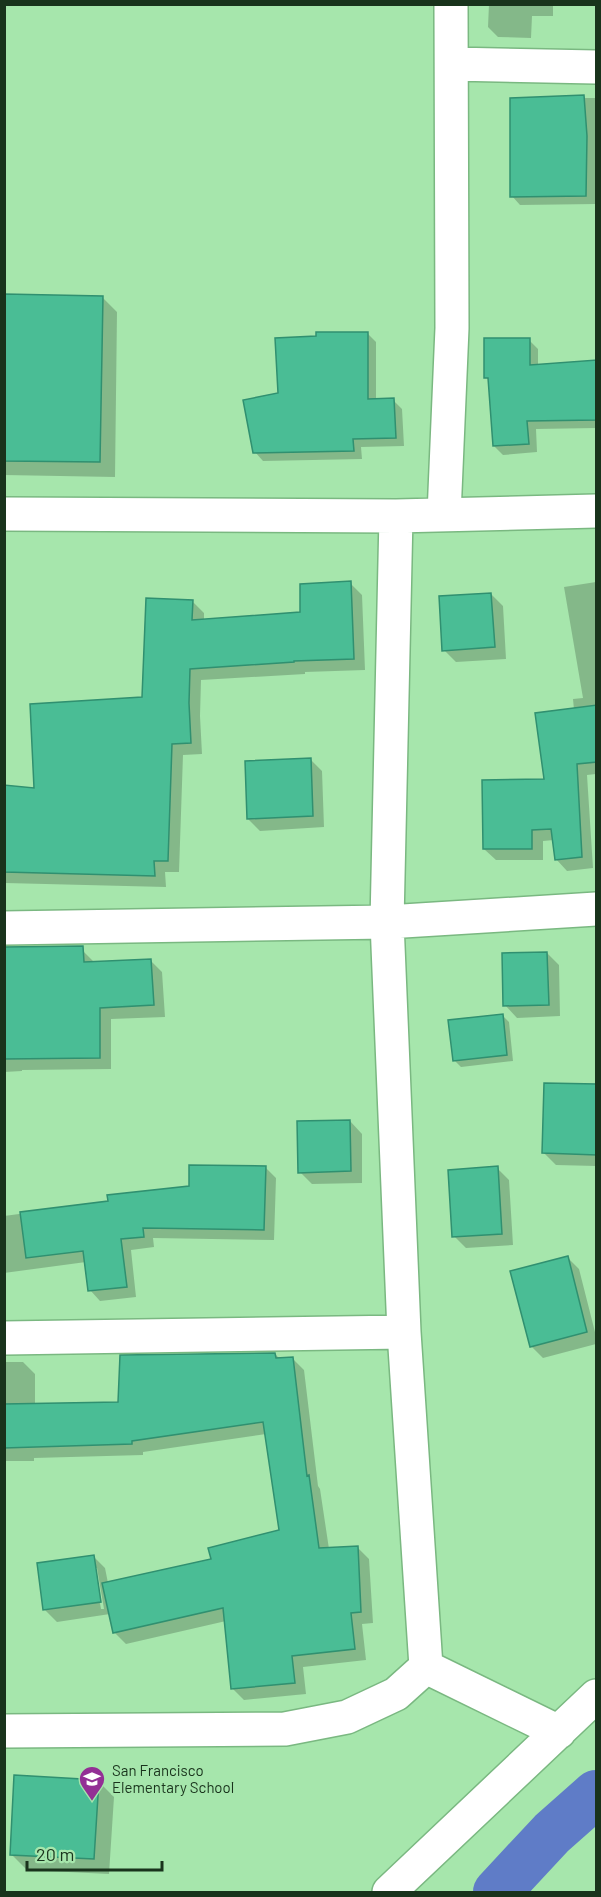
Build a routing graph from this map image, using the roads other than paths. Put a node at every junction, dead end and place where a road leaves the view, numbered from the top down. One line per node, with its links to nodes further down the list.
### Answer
1 (451, 4): 2 (street)
2 (452, 64): 3 (street); 6 (street)
3 (597, 67)
4 (597, 511): 6 (street)
5 (4, 514): 7 (street)
6 (444, 515): 7 (street)
7 (396, 516): 9 (street)
8 (597, 909): 9 (street)
9 (387, 922): 10 (street); 11 (street)
10 (4, 928)
11 (404, 1332): 12 (street); 13 (street)
12 (4, 1338)
13 (426, 1667): 15 (street); 16 (street)
14 (597, 1696): 16 (street)
15 (4, 1731)
16 (559, 1732): 17 (street)
17 (389, 1893)

